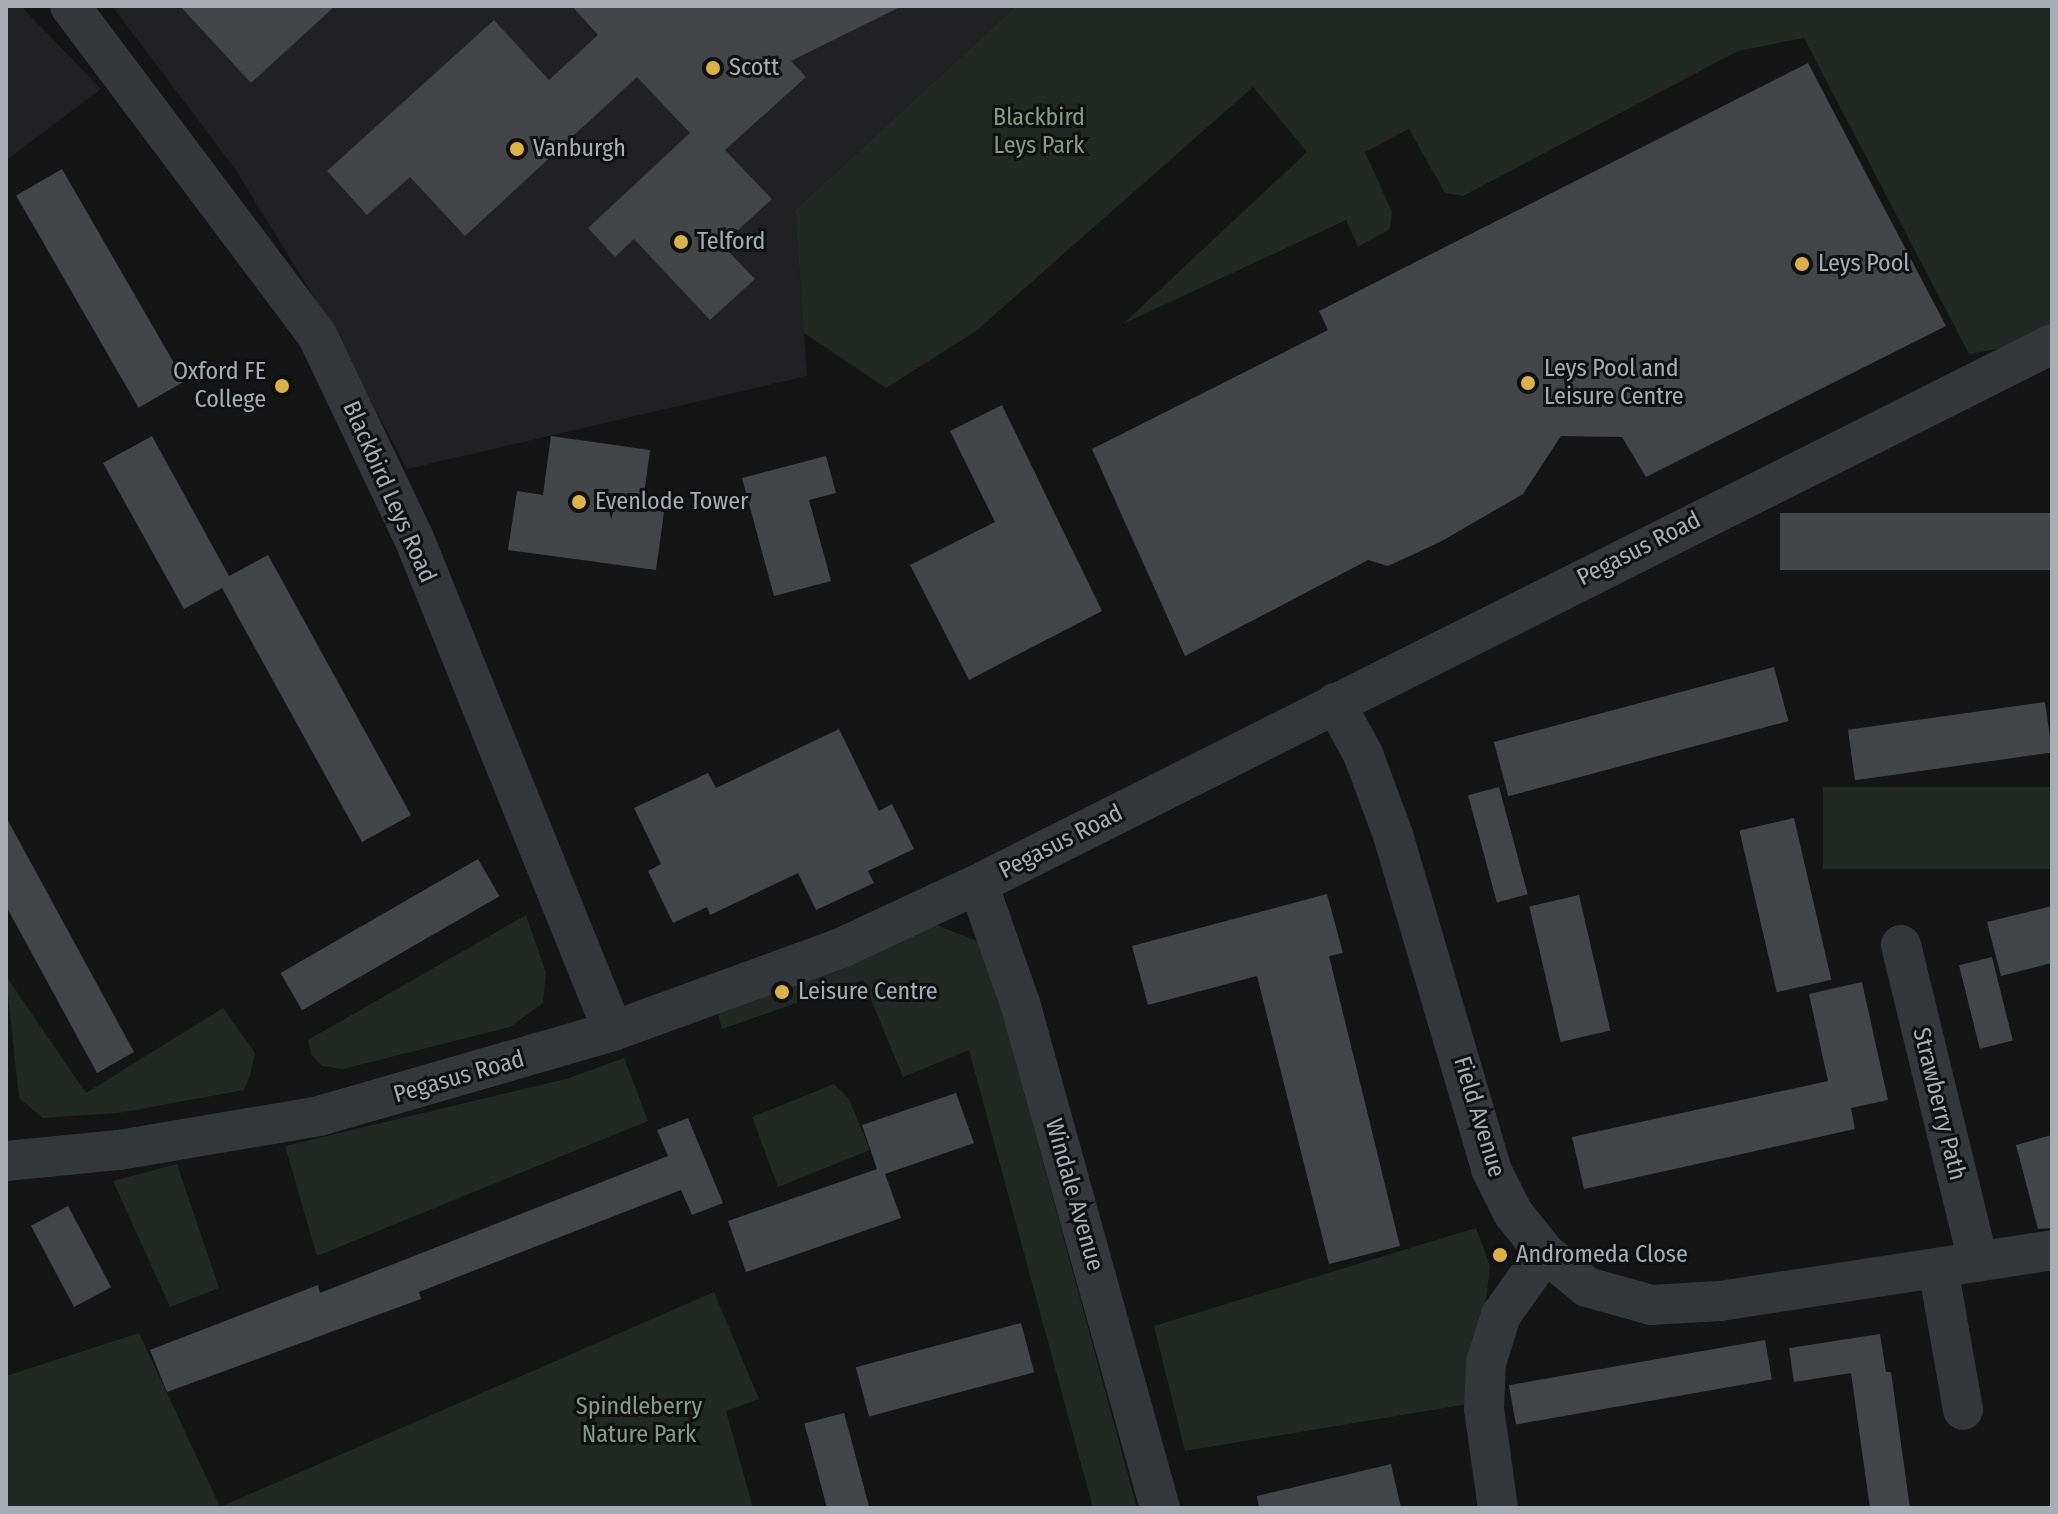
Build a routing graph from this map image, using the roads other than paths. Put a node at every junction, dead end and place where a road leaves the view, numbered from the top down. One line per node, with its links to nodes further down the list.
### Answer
1 (70, 6): 6 (street, Blackbird Leys Road)
2 (2052, 344): 3 (street, Pegasus Road)
3 (1335, 703): 4 (street, Pegasus Road); 9 (street, Field Avenue)
4 (978, 884): 6 (street, Pegasus Road); 13 (street, Windale Avenue)
5 (1901, 945): 10 (street, Strawberry Path)
6 (613, 1031): 7 (street, Pegasus Road)
7 (7, 1157)
8 (2052, 1250): 10 (street, Field Avenue)
9 (1545, 1253): 11 (street, Field Avenue); 14 (street)
10 (1978, 1262): 11 (street, Field Avenue)
11 (1938, 1268): 12 (street)
12 (1963, 1410)
13 (1160, 1508)
14 (1498, 1508)

